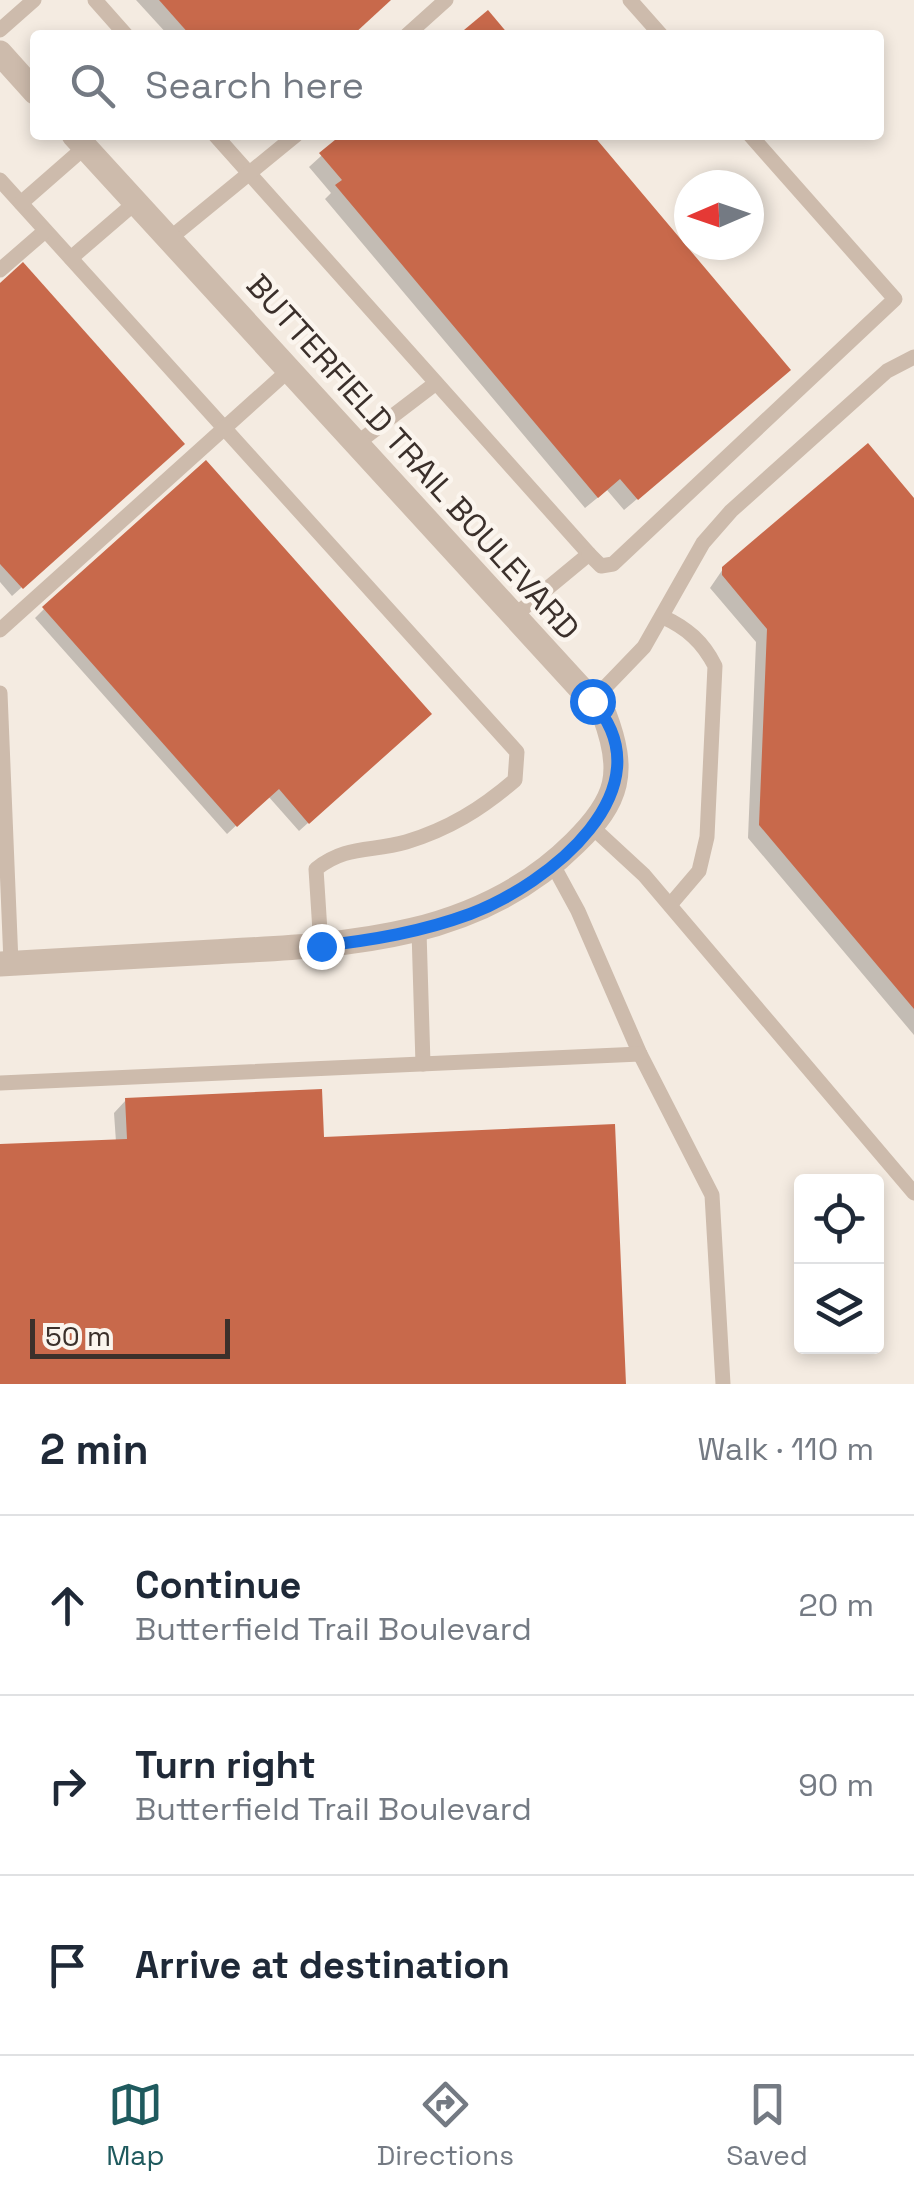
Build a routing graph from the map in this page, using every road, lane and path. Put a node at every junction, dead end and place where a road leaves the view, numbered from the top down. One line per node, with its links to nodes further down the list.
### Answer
1 (34, 0): 5 (lane)
2 (95, 0): 6 (lane)
3 (446, 0): 7 (lane)
4 (630, 0): 8 (lane)
5 (0, 30)
6 (122, 30)
7 (413, 30)
8 (657, 30)
9 (0, 53): 10 (street)
10 (30, 86)
11 (220, 140): 15 (lane)
12 (291, 140): 15 (lane)
13 (754, 140): 28 (lane)
14 (80, 141): 17 (street, BUTTERFIELD TRAIL BOULEVARD); 18 (lane)
15 (252, 176): 20 (lane); 25 (lane)
16 (0, 180): 18 (lane)
17 (136, 202): 20 (street, BUTTERFIELD TRAIL BOULEVARD); 21 (lane)
18 (21, 203): 19 (lane)
19 (45, 231): 21 (lane); 22 (lane)
20 (169, 239): 24 (street, BUTTERFIELD TRAIL BOULEVARD)
21 (71, 258): 26 (lane)
22 (0, 270)
23 (914, 358): 30 (lane)
24 (289, 370): 26 (lane); 27 (street, BUTTERFIELD TRAIL BOULEVARD)
25 (436, 383): 27 (lane); 28 (lane)
26 (224, 428): 31 (lane); 38 (lane)
27 (356, 444): 29 (street, BUTTERFIELD TRAIL BOULEVARD)
28 (589, 554): 29 (lane)
29 (514, 616): 33 (street, BUTTERFIELD TRAIL BOULEVARD)
30 (662, 618): 33 (lane); 36 (lane)
31 (0, 630)
32 (0, 693): 39 (lane)
33 (592, 701): 34 (street, BUTTERFIELD TRAIL BOULEVARD)
34 (592, 827): 35 (street, BUTTERFIELD TRAIL BOULEVARD); 36 (lane)
35 (553, 865): 37 (street, BUTTERFIELD TRAIL BOULEVARD); 40 (lane)
36 (670, 904): 43 (lane)
37 (420, 931): 38 (street, BUTTERFIELD TRAIL BOULEVARD); 41 (lane)
38 (321, 946): 39 (street, BUTTERFIELD TRAIL BOULEVARD)
39 (6, 964)
40 (640, 1054): 41 (lane); 44 (lane)
41 (423, 1064): 42 (lane)
42 (0, 1083)
43 (914, 1193)
44 (723, 1384)

